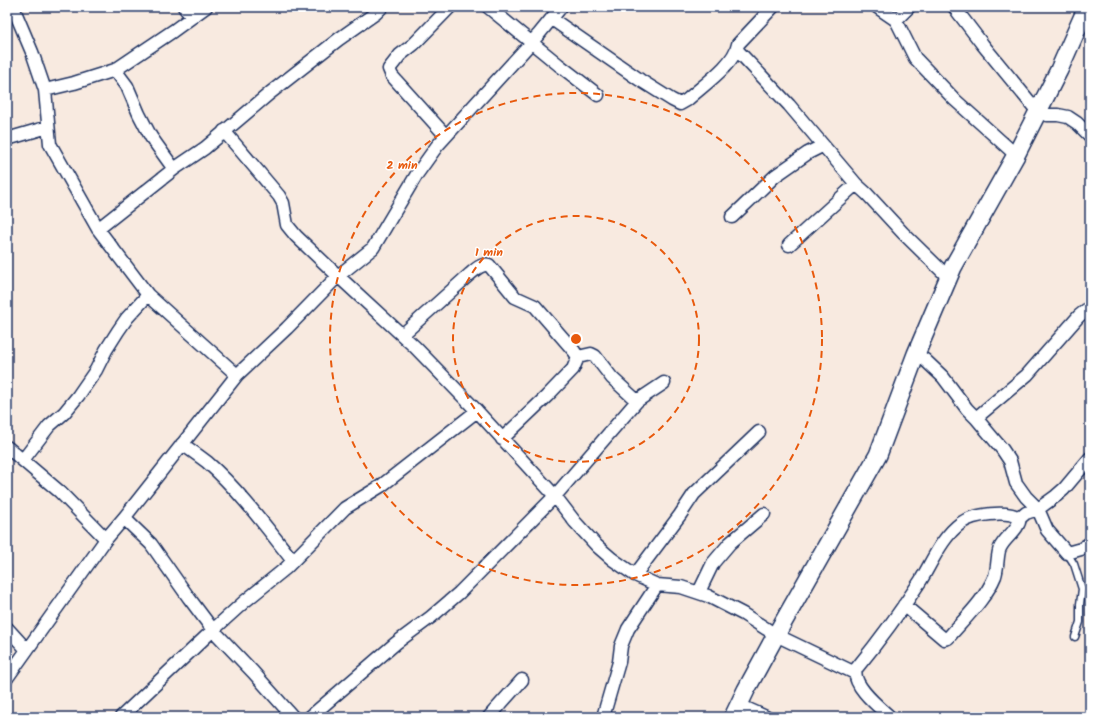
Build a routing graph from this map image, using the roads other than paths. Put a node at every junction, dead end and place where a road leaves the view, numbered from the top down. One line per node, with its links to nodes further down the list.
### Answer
1 (13, 7): 19 (street)
2 (184, 7): 13 (street)
3 (206, 7): 13 (street)
4 (382, 7): 23 (street)
5 (450, 7): 24 (street)
6 (488, 7): 16 (street)
7 (562, 7): 14 (street)
8 (773, 7): 17 (street)
9 (877, 7): 15 (street)
10 (909, 7): 15 (street)
11 (954, 7): 21 (street)
12 (1087, 7): 21 (street)
13 (192, 17): 18 (street)
14 (552, 19): 16 (street); 17 (street)
15 (896, 20): 28 (street)
16 (532, 42): 20 (street); 24 (street)
17 (737, 50): 27 (street)
18 (115, 70): 19 (street); 29 (street)
19 (46, 90): 22 (street)
20 (598, 95)
21 (1038, 112): 25 (street); 28 (street)
22 (48, 127): 26 (street); 32 (street)
23 (224, 131): 29 (street); 34 (street)
24 (446, 136): 34 (street)
25 (1090, 136)
26 (7, 139)
27 (822, 146): 30 (street); 31 (street)
28 (1016, 155): 35 (street)
29 (174, 169): 32 (street)
30 (856, 184): 33 (street); 35 (street)
31 (732, 216)
32 (98, 229): 36 (street)
33 (789, 246)
34 (338, 276): 38 (street); 41 (street)
35 (948, 277): 39 (street)
36 (148, 295): 41 (street); 51 (street)
37 (1090, 307): 45 (street)
38 (402, 335): 40 (street); 44 (street)
39 (916, 354): 45 (street); 67 (street)
40 (578, 357): 43 (street); 47 (street)
41 (237, 375): 48 (street)
42 (664, 383): 43 (street)
43 (637, 401): 52 (street)
44 (477, 411): 47 (street); 60 (street)
45 (976, 418): 53 (street)
46 (759, 432): 61 (street)
47 (502, 439): 52 (street)
48 (182, 444): 55 (street); 60 (street)
49 (7, 447): 51 (street)
50 (1090, 458): 53 (street)
51 (23, 460): 57 (street)
52 (555, 496): 61 (street); 76 (street)
53 (1038, 509): 56 (street); 59 (street)
54 (764, 514): 63 (street)
55 (124, 518): 57 (street); 66 (street)
56 (1020, 518): 64 (street); 64 (street)
57 (106, 539): 69 (street)
58 (1090, 543): 59 (street)
59 (1067, 553): 68 (lane)
60 (293, 560): 66 (street)
61 (635, 575): 62 (street)
62 (657, 585): 63 (street); 78 (street)
63 (699, 592): 67 (street)
64 (904, 605): 70 (street)
65 (7, 628): 69 (street)
66 (213, 630): 74 (street); 75 (street)
67 (776, 635): 70 (street); 73 (street)
68 (1075, 637)
69 (27, 650): 71 (street)
70 (855, 674): 80 (street)
71 (7, 678)
72 (522, 680): 77 (street)
73 (736, 711): 79 (street)
74 (121, 717)
75 (293, 717)
76 (310, 717)
77 (489, 717)
78 (603, 717)
79 (766, 717)
80 (890, 717)

